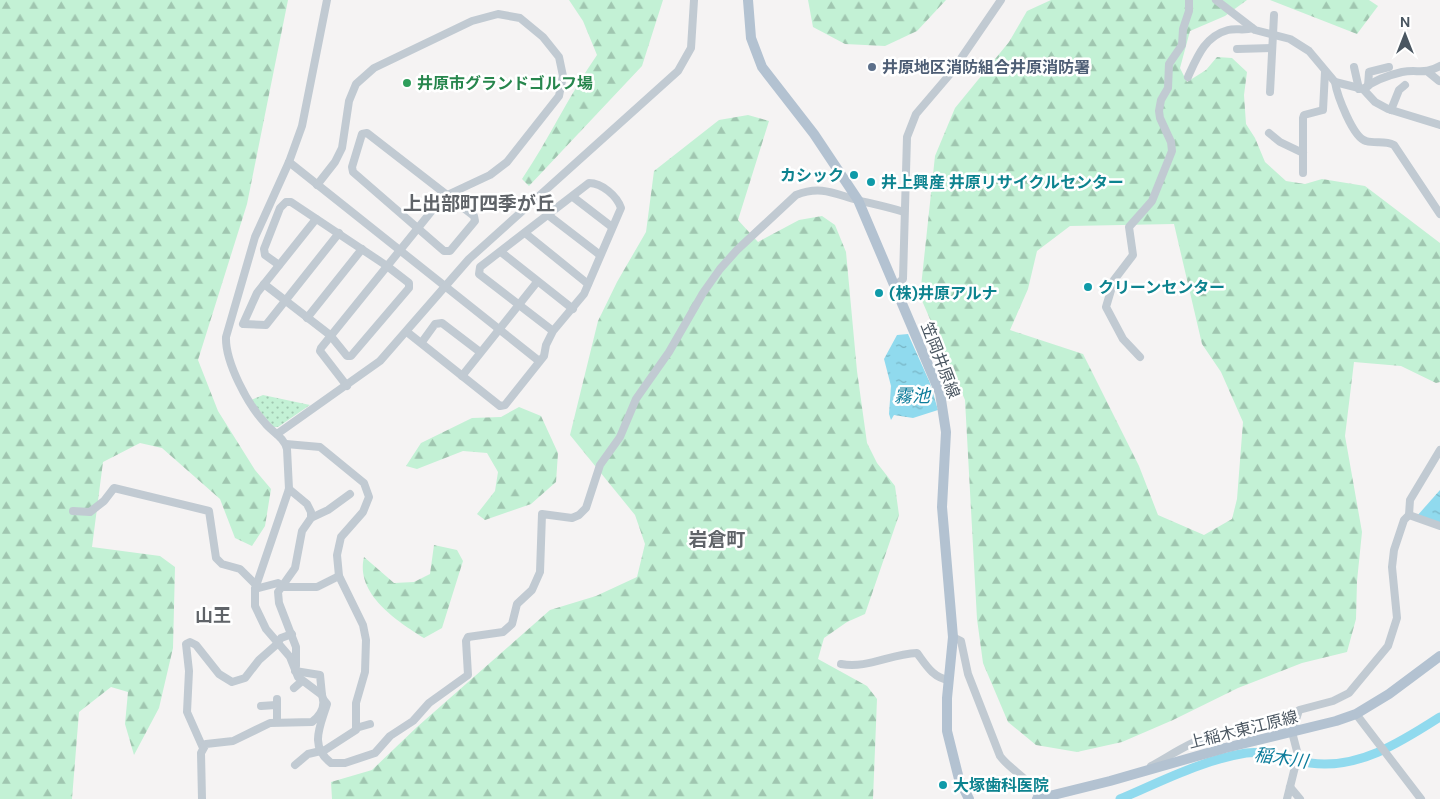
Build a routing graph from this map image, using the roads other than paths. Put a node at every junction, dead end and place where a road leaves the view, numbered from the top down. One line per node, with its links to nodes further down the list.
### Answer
1 (326, 0): 27 (street)
2 (694, 0): 50 (street)
3 (748, 0): 32 (main road, 笠岡井原線)
4 (1001, 0): 33 (street)
5 (1189, 0): 62 (street)
6 (1216, 0): 8 (street)
7 (1274, 15): 9 (street)
8 (1252, 28): 9 (street); 17 (street)
9 (1274, 34): 10 (street); 15 (street)
10 (1272, 48): 11 (street); 22 (street)
11 (1237, 49)
12 (1440, 66): 16 (street)
13 (1354, 67): 21 (street)
14 (1389, 67): 21 (street)
15 (1325, 72): 18 (street); 26 (street)
16 (1428, 72): 19 (street); 21 (street)
17 (1188, 77)
18 (1335, 82): 21 (street); 34 (street)
19 (1439, 82)
20 (1405, 85): 23 (street)
21 (1363, 88): 23 (street)
22 (1270, 92)
23 (1392, 110): 24 (street)
24 (1440, 125)
25 (1269, 133): 26 (street)
26 (1302, 153): 28 (street)
27 (290, 162): 29 (street); 66 (street)
28 (1303, 173)
29 (317, 184): 30 (street); 42 (street)
30 (447, 193): 37 (street); 37 (street); 37 (street)
31 (573, 197): 35 (street); 38 (street); 38 (street)
32 (858, 200): 33 (street); 51 (main road, 笠岡井原線); 100 (street)
33 (904, 212): 51 (street)
34 (1440, 214)
35 (548, 215): 40 (street); 44 (street)
36 (316, 219): 39 (street); 45 (street); 45 (street)
37 (417, 227): 42 (street)
38 (612, 227): 44 (street)
39 (339, 233): 41 (street); 52 (street)
40 (525, 233): 43 (street); 49 (street)
41 (362, 249): 46 (street); 55 (street)
42 (400, 249): 46 (street); 50 (street)
43 (501, 252): 47 (street); 53 (street)
44 (600, 255): 49 (street)
45 (279, 266): 48 (street)
46 (387, 266): 59 (street); 59 (street)
47 (536, 282): 53 (street); 54 (street)
48 (264, 284): 52 (street); 52 (street)
49 (588, 284): 54 (street)
50 (444, 286): 56 (street); 58 (street)
51 (894, 288): 81 (main road, 笠岡井原線)
52 (285, 301): 55 (street)
53 (519, 304): 56 (street); 57 (street)
54 (573, 309): 57 (street)
55 (307, 318): 59 (street)
56 (499, 329): 61 (street); 63 (street)
57 (553, 331): 63 (street)
58 (407, 332): 60 (street); 65 (street)
59 (330, 335): 65 (street)
60 (422, 342): 61 (street); 64 (street)
61 (480, 352): 64 (street)
62 (1140, 358)
63 (539, 361): 64 (street)
64 (462, 376)
65 (348, 386): 66 (street)
66 (277, 434): 67 (street)
67 (286, 444): 69 (street); 75 (street)
68 (1440, 450): 72 (street)
69 (289, 489): 73 (street); 77 (street)
70 (350, 494): 73 (street)
71 (73, 511): 77 (street)
72 (1409, 515): 74 (street); 97 (street)
73 (311, 518): 76 (street)
74 (1440, 526)
75 (340, 576): 76 (street); 96 (street)
76 (283, 585): 77 (street); 78 (street)
77 (256, 587): 82 (street)
78 (288, 623): 79 (street); 80 (street)
79 (297, 624)
80 (292, 634): 82 (street); 85 (street)
81 (952, 637): 87 (main road, 笠岡井原線); 106 (street)
82 (278, 642): 85 (street); 99 (street)
83 (1440, 656): 92 (main road, 上稲木東江原線)
84 (841, 664): 87 (street)
85 (295, 670): 86 (street); 89 (street)
86 (302, 680): 88 (street); 89 (street)
87 (949, 680): 105 (main road, 笠岡井原線)
88 (294, 688)
89 (322, 697): 94 (street); 100 (street)
90 (261, 706): 93 (street)
91 (293, 714): 94 (street)
92 (1356, 714): 97 (main road, 上稲木東江原線); 109 (street)
93 (277, 722): 94 (street); 99 (street)
94 (296, 723)
95 (370, 724): 96 (street)
96 (356, 728): 100 (street)
97 (1292, 732): 98 (main road, 上稲木東江原線); 103 (street)
98 (1250, 742): 102 (main road, 上稲木東江原線); 102 (street)
99 (202, 748): 104 (street)
100 (320, 752): 101 (street)
101 (295, 766)
102 (1141, 773): 106 (main road, 上稲木東江原線)
103 (1290, 787): 107 (street); 108 (street)
104 (202, 799)
105 (969, 799)
106 (1038, 799)
107 (1286, 799)
108 (1300, 799)
109 (1421, 799)

